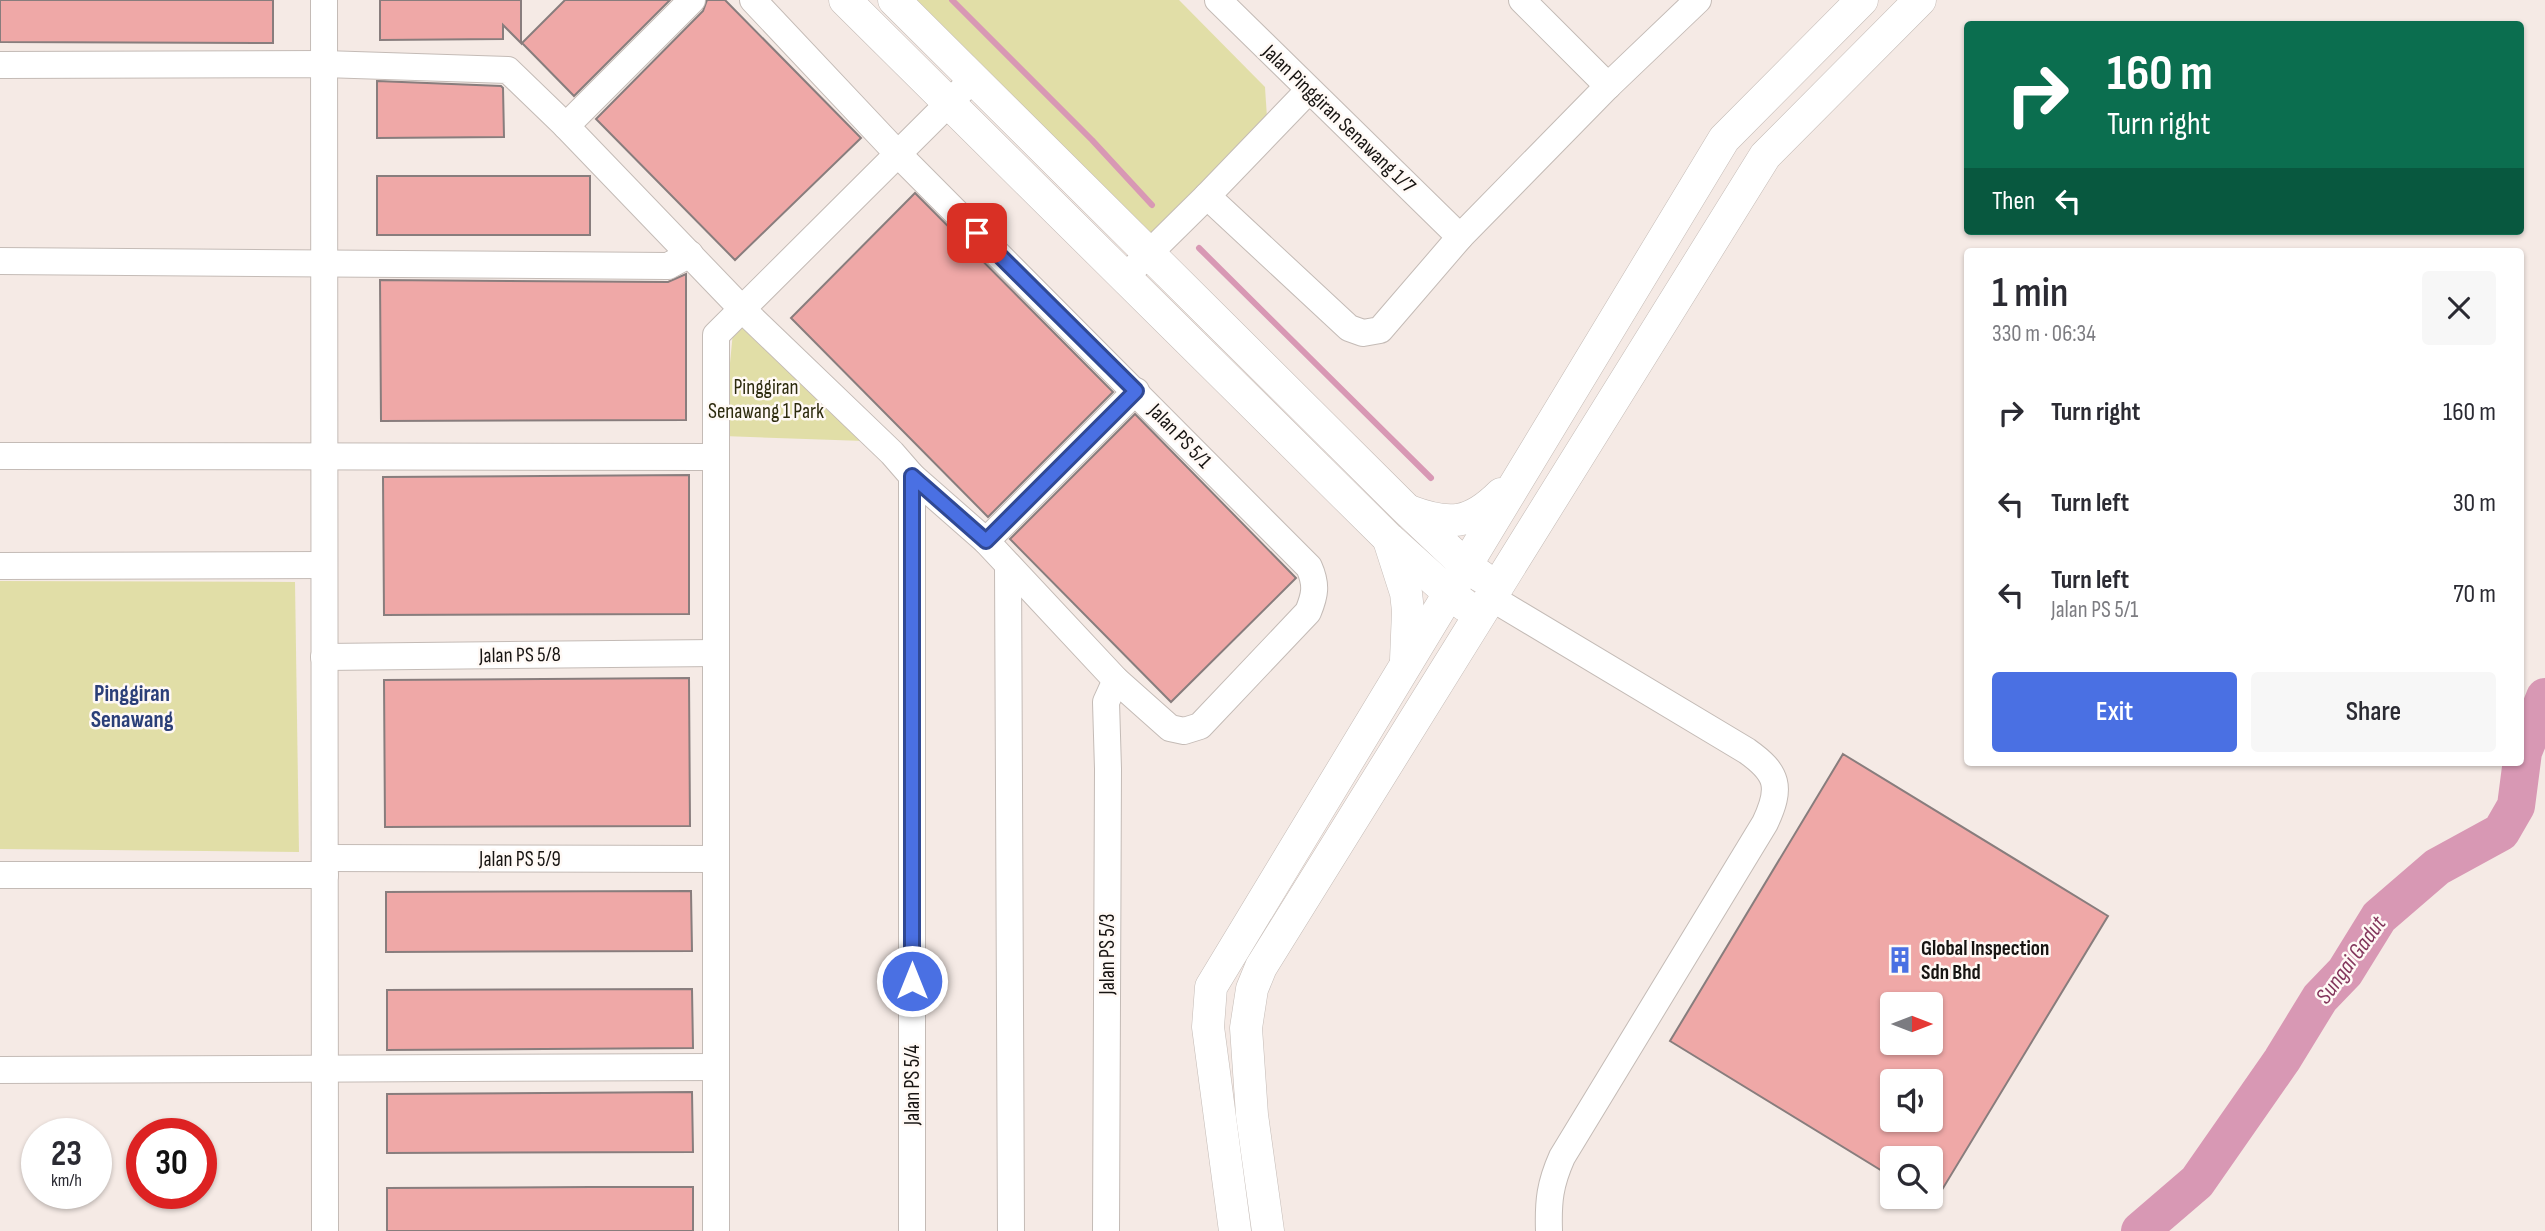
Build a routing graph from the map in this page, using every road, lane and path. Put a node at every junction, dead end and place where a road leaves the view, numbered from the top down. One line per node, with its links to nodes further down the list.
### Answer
1 (324, 0): 11 (street)
2 (692, 0): 17 (street)
3 (753, 0): 18 (street, Jalan PS 5/1)
4 (845, 0): 16 (street)
5 (894, 0): 13 (street)
6 (1219, 0): 15 (street, Jalan Pinggiran Senawang 1/7)
7 (1522, 0): 14 (street)
8 (1698, 0): 14 (street)
9 (1862, 0): 32 (street)
10 (1920, 0): 41 (street)
11 (324, 64): 12 (street); 17 (street); 24 (street)
12 (0, 65)
13 (972, 80): 16 (street); 22 (street)
14 (1608, 86): 20 (street)
15 (1309, 90): 19 (street); 20 (street, Jalan Pinggiran Senawang 1/7)
16 (949, 103): 18 (street); 25 (street)
17 (566, 126): 21 (street)
18 (898, 154): 26 (street); 27 (street, Jalan PS 5/1)
19 (1207, 196): 20 (street); 22 (street)
20 (1460, 237)
21 (690, 254): 24 (street); 26 (street)
22 (1148, 254): 25 (street); 33 (street)
23 (0, 261): 24 (street)
24 (324, 264): 29 (street)
25 (1125, 277): 34 (street)
26 (743, 309): 30 (street); 31 (street)
27 (1136, 391): 35 (street); 45 (street, Jalan PS 5/1)
28 (0, 456): 29 (street)
29 (324, 456): 30 (street); 36 (street)
30 (716, 457): 42 (street)
31 (912, 476): 35 (street); 54 (street, Jalan PS 5/4)
32 (1518, 476): 33 (street); 38 (street)
33 (1408, 511): 38 (street)
34 (1389, 539): 40 (street); 44 (street)
35 (986, 541): 37 (street)
36 (324, 565): 39 (street); 43 (street)
37 (1008, 565): 45 (street); 55 (street)
38 (1465, 565): 40 (street); 41 (street)
39 (0, 566)
40 (1449, 593): 41 (street); 44 (street)
41 (1489, 600): 58 (street); 59 (street)
42 (716, 653): 43 (street, Jalan PS 5/8); 46 (street)
43 (324, 657): 47 (street)
44 (1406, 665): 57 (street)
45 (1116, 680): 56 (street, Jalan PS 5/3)
46 (716, 859): 47 (street, Jalan PS 5/9); 50 (street)
47 (325, 867): 48 (street, Jalan PS 5/9); 49 (street)
48 (0, 875)
49 (325, 1068): 50 (street); 51 (street); 52 (street)
50 (716, 1068): 53 (street)
51 (0, 1070)
52 (325, 1231)
53 (716, 1231)
54 (912, 1231)
55 (1011, 1231)
56 (1106, 1231)
57 (1235, 1231)
58 (1268, 1231)
59 (1549, 1231)

